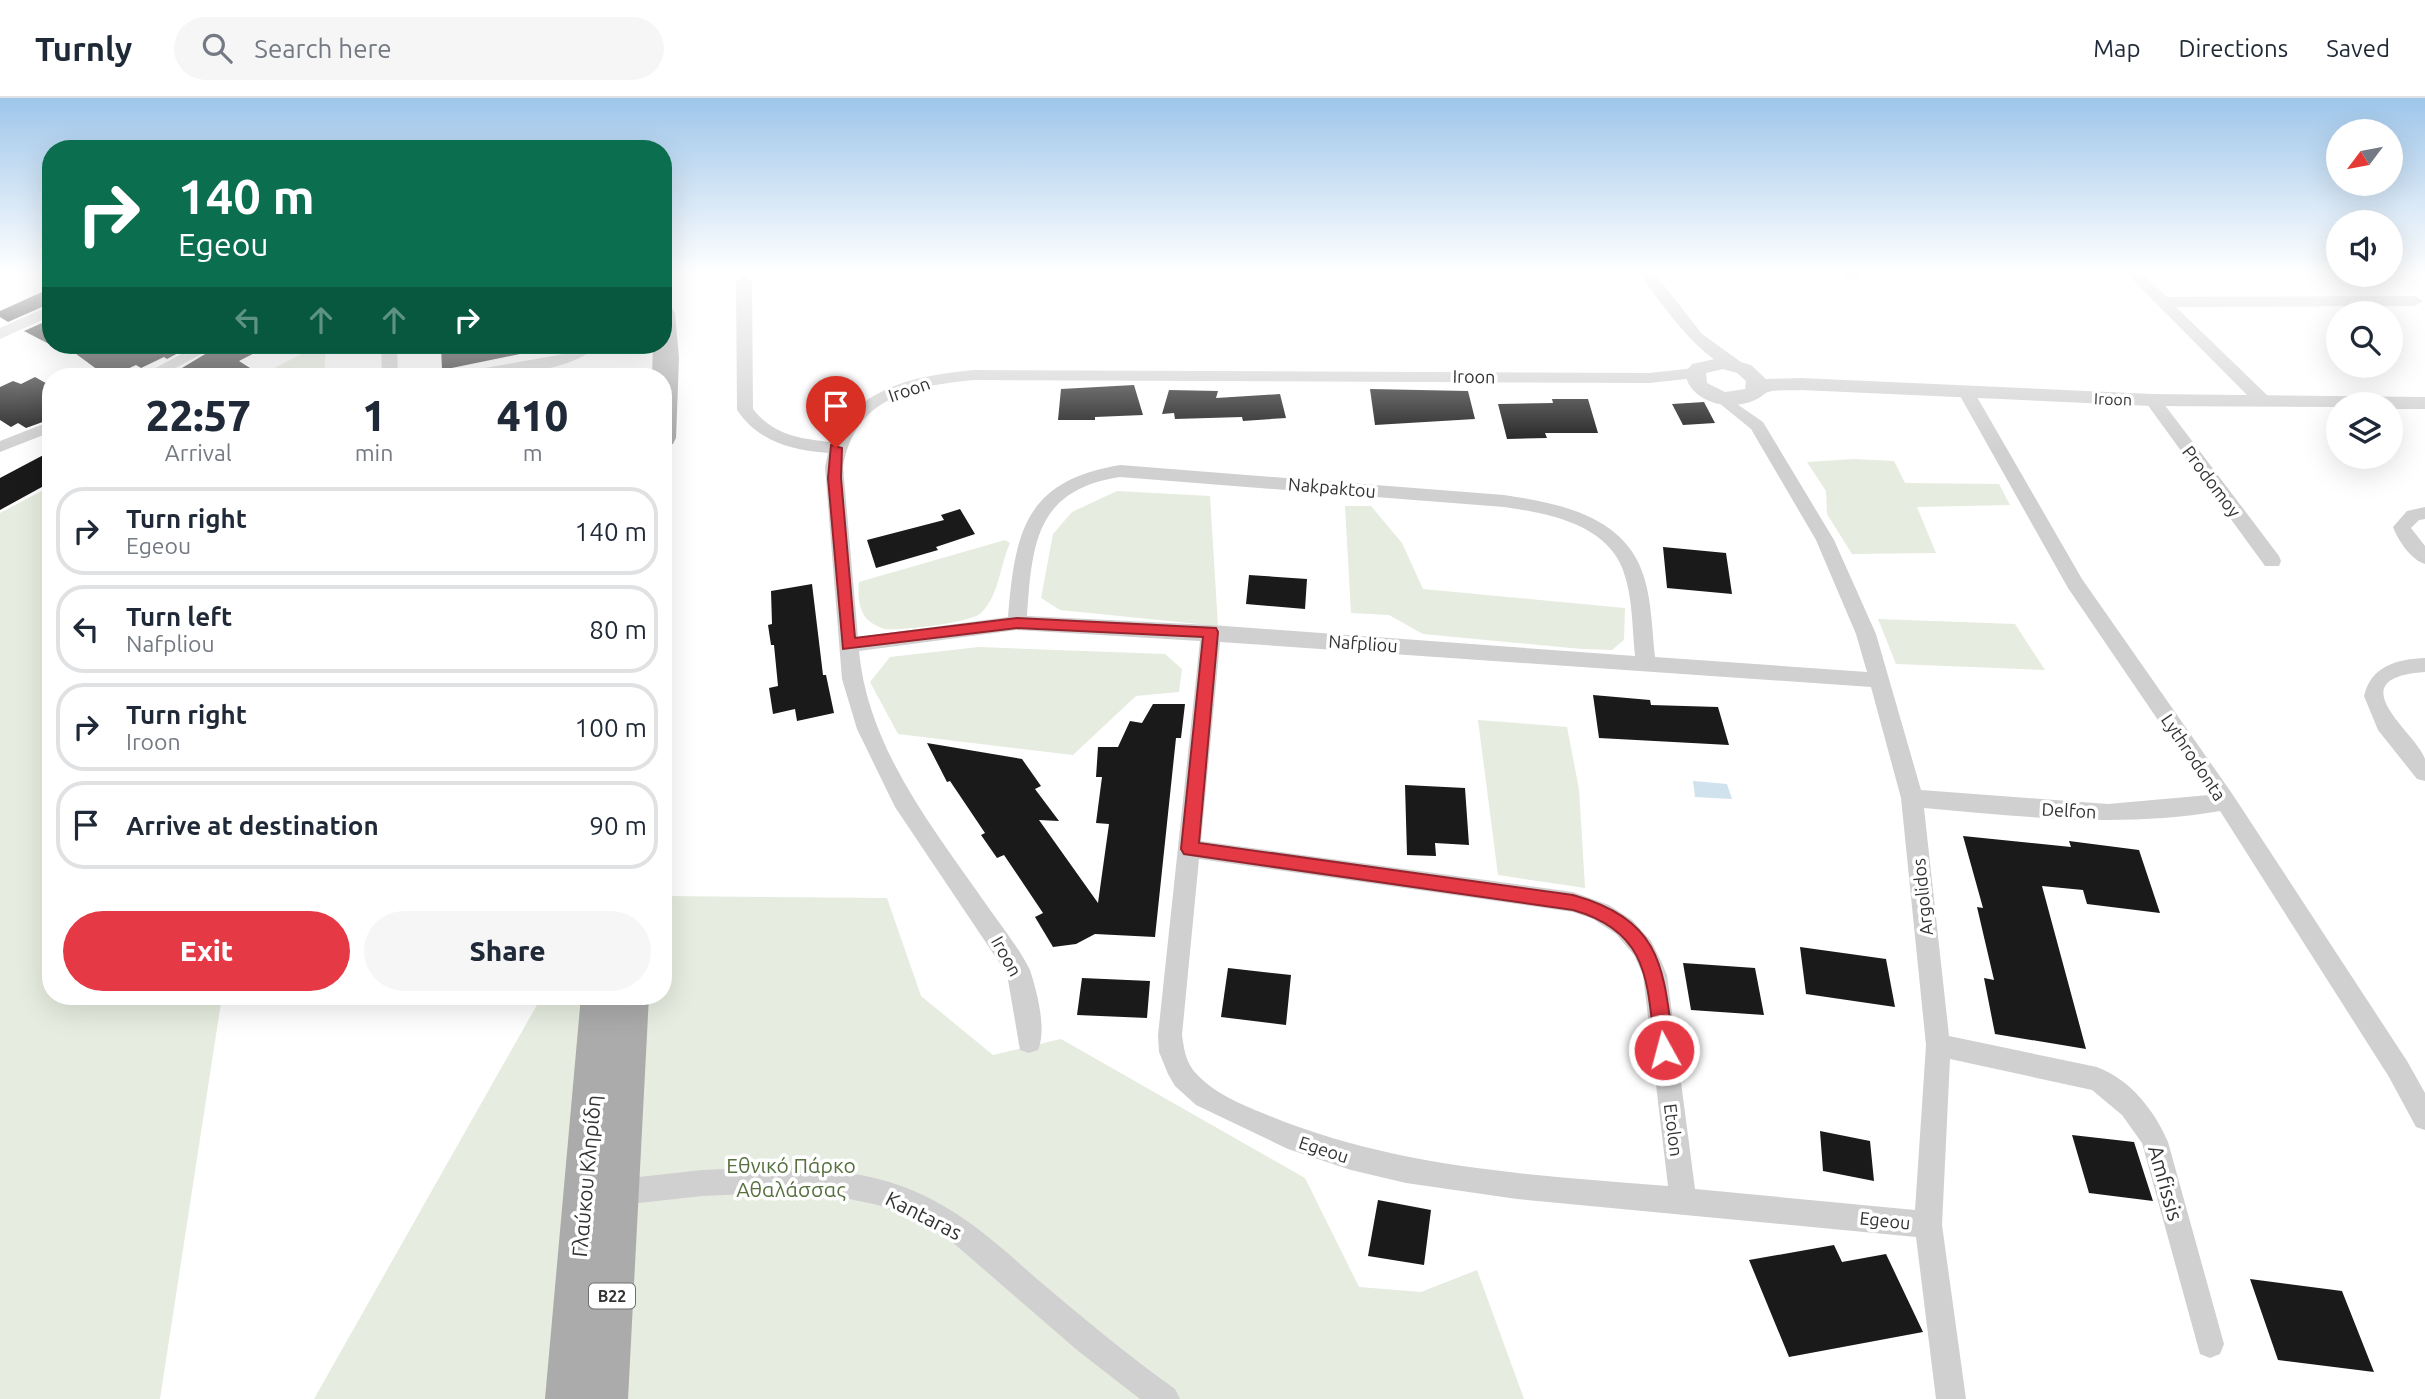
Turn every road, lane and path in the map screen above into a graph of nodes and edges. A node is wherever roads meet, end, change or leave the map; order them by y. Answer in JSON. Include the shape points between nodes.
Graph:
{"nodes":[{"id":1,"x":744,"y":331,"type":"edge"},
{"id":2,"x":1691,"y":331,"type":"edge"},
{"id":3,"x":2193,"y":331,"type":"edge"},
{"id":4,"x":1696,"y":337,"type":"junction"},
{"id":5,"x":192,"y":354,"type":"edge"},
{"id":6,"x":578,"y":354,"type":"edge"},
{"id":7,"x":165,"y":368,"type":"edge"},
{"id":8,"x":513,"y":368,"type":"edge"},
{"id":9,"x":1750,"y":379,"type":"junction"},
{"id":10,"x":1706,"y":381,"type":"junction"},
{"id":11,"x":1966,"y":394,"type":"junction"},
{"id":12,"x":2261,"y":399,"type":"junction"},
{"id":13,"x":2152,"y":400,"type":"junction"},
{"id":14,"x":2425,"y":403,"type":"edge"},
{"id":15,"x":1758,"y":426,"type":"junction"},
{"id":16,"x":42,"y":430,"type":"edge"},
{"id":17,"x":0,"y":447,"type":"edge"},
{"id":18,"x":836,"y":448,"type":"junction"},
{"id":19,"x":2425,"y":513,"type":"edge"},
{"id":20,"x":2425,"y":558,"type":"edge"},
{"id":21,"x":2272,"y":561,"type":"dead end"},
{"id":22,"x":1017,"y":623,"type":"junction"},
{"id":23,"x":1211,"y":632,"type":"junction"},
{"id":24,"x":849,"y":645,"type":"junction"},
{"id":25,"x":1646,"y":664,"type":"junction"},
{"id":26,"x":2425,"y":665,"type":"edge"},
{"id":27,"x":1878,"y":680,"type":"junction"},
{"id":28,"x":2425,"y":773,"type":"edge"},
{"id":29,"x":1912,"y":798,"type":"junction"},
{"id":30,"x":2225,"y":802,"type":"junction"},
{"id":31,"x":1190,"y":849,"type":"junction"},
{"id":32,"x":600,"y":1005,"type":"edge"},
{"id":33,"x":628,"y":1005,"type":"edge"},
{"id":34,"x":1029,"y":1042,"type":"dead end"},
{"id":35,"x":1938,"y":1045,"type":"junction"},
{"id":36,"x":2425,"y":1118,"type":"edge"},
{"id":37,"x":601,"y":1195,"type":"junction"},
{"id":38,"x":1683,"y":1201,"type":"junction"},
{"id":39,"x":1928,"y":1224,"type":"junction"},
{"id":40,"x":2210,"y":1344,"type":"dead end"},
{"id":41,"x":568,"y":1399,"type":"edge"},
{"id":42,"x":605,"y":1399,"type":"edge"},
{"id":43,"x":1165,"y":1399,"type":"edge"},
{"id":44,"x":1951,"y":1399,"type":"edge"}],
"edges":[{"from":1,"to":18,"type":"street","via":[[745,410],[754,423],[770,435],[799,444]]},
{"from":2,"to":4,"type":"street"},
{"from":3,"to":12,"type":"street"},
{"from":4,"to":9,"type":"street"},
{"from":4,"to":10,"type":"street"},
{"from":5,"to":7,"type":"street"},
{"from":6,"to":8,"type":"street"},
{"from":9,"to":10,"type":"street"},
{"from":9,"to":10,"type":"street","via":[[1741,399]]},
{"from":9,"to":11,"type":"street","name":"Iroon"},
{"from":9,"to":15,"type":"street","name":"Argolidos"},
{"from":10,"to":15,"type":"street","name":"Argolidos"},
{"from":10,"to":18,"type":"street","name":"Iroon","via":[[1245,374],[957,376],[911,386],[875,401],[847,424]]},
{"from":11,"to":13,"type":"street","name":"Iroon"},
{"from":11,"to":30,"type":"street","name":"Lythrodonta","via":[[2075,583]]},
{"from":12,"to":13,"type":"street","name":"Iroon"},
{"from":12,"to":14,"type":"street","name":"Iroon"},
{"from":13,"to":21,"type":"street","name":"Prodomoy"},
{"from":15,"to":27,"type":"street","name":"Argolidos","via":[[1825,540],[1866,634]]},
{"from":16,"to":17,"type":"street"},
{"from":18,"to":24,"type":"street","name":"Iroon"},
{"from":19,"to":20,"type":"street","via":[[2413,515],[2402,527]]},
{"from":22,"to":23,"type":"street","name":"Nafpliou"},
{"from":22,"to":24,"type":"street","name":"Nafpliou"},
{"from":22,"to":25,"type":"street","name":"Nakpaktou","via":[[1024,562],[1042,508],[1060,488],[1078,478],[1120,471],[1490,500],[1568,516],[1609,536],[1632,567]]},
{"from":23,"to":25,"type":"street","name":"Nafpliou"},
{"from":23,"to":31,"type":"street","name":"Egeou"},
{"from":24,"to":34,"type":"street","name":"Iroon","via":[[857,705],[903,801],[1018,970]]},
{"from":25,"to":27,"type":"street","name":"Nafpliou"},
{"from":26,"to":28,"type":"street","via":[[2389,672],[2379,680],[2374,696],[2385,724]]},
{"from":27,"to":29,"type":"street","name":"Argolidos"},
{"from":29,"to":30,"type":"street","name":"Delfon","via":[[2083,812],[2173,811]]},
{"from":29,"to":35,"type":"street","name":"Argolidos"},
{"from":30,"to":36,"type":"street","name":"Lythrodonta"},
{"from":31,"to":38,"type":"street","name":"Etolon","via":[[1573,902],[1613,916],[1641,945],[1655,975]]},
{"from":31,"to":38,"type":"street","name":"Egeou","via":[[1170,1047],[1176,1069],[1192,1089],[1265,1128],[1352,1158],[1472,1183]]},
{"from":32,"to":37,"type":"main road","name":"Γλαύκου Κληρίδη","number":"B22"},
{"from":33,"to":37,"type":"main road","name":"Γλαύκου Κληρίδη","number":"B22"},
{"from":35,"to":39,"type":"street","name":"Argolidos"},
{"from":35,"to":40,"type":"street","name":"Amfissis","via":[[2097,1079],[2139,1114],[2155,1142]]},
{"from":37,"to":41,"type":"main road","name":"Γλαύκου Κληρίδη","number":"B22"},
{"from":37,"to":42,"type":"main road","name":"Γλαύκου Κληρίδη","number":"B22"},
{"from":37,"to":43,"type":"street","name":"Kantaras","via":[[740,1180],[813,1178],[897,1197],[961,1231],[1120,1367]]},
{"from":38,"to":39,"type":"street","name":"Egeou"},
{"from":39,"to":44,"type":"street","name":"Argolidos"}]}
